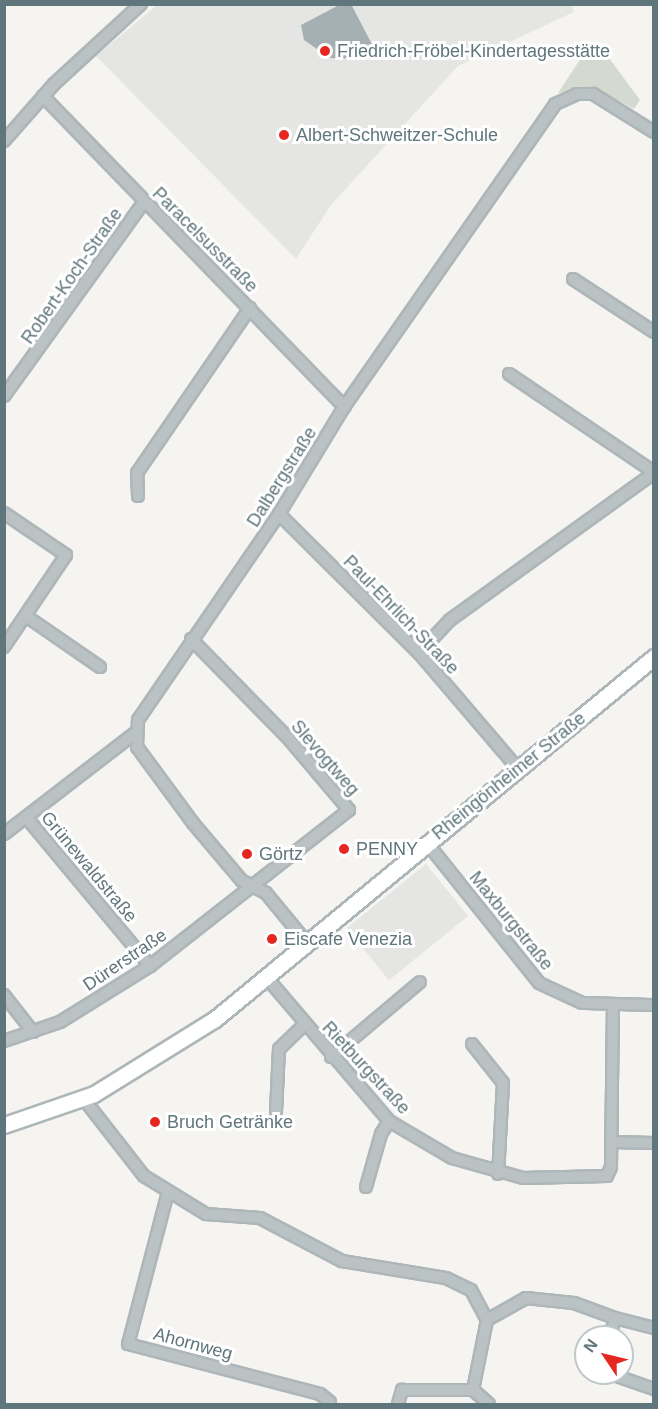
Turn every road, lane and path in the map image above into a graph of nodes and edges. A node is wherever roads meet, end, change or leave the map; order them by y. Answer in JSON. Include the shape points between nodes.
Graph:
{"nodes":[{"id":1,"x":140,"y":5,"type":"edge"},
{"id":2,"x":43,"y":96,"type":"junction"},
{"id":3,"x":654,"y":132,"type":"edge"},
{"id":4,"x":4,"y":141,"type":"edge"},
{"id":5,"x":144,"y":202,"type":"junction"},
{"id":6,"x":573,"y":279,"type":"dead end"},
{"id":7,"x":250,"y":308,"type":"junction"},
{"id":8,"x":654,"y":332,"type":"edge"},
{"id":9,"x":508,"y":374,"type":"dead end"},
{"id":10,"x":4,"y":396,"type":"edge"},
{"id":11,"x":344,"y":407,"type":"junction"},
{"id":12,"x":654,"y":472,"type":"edge"},
{"id":13,"x":138,"y":496,"type":"dead end"},
{"id":14,"x":279,"y":514,"type":"junction"},
{"id":15,"x":6,"y":517,"type":"edge"},
{"id":16,"x":26,"y":616,"type":"junction"},
{"id":17,"x":191,"y":639,"type":"junction"},
{"id":18,"x":4,"y":647,"type":"edge"},
{"id":19,"x":419,"y":653,"type":"junction"},
{"id":20,"x":654,"y":657,"type":"edge"},
{"id":21,"x":100,"y":667,"type":"dead end"},
{"id":22,"x":135,"y":733,"type":"junction"},
{"id":23,"x":518,"y":769,"type":"junction"},
{"id":24,"x":26,"y":817,"type":"junction"},
{"id":25,"x":4,"y":834,"type":"edge"},
{"id":26,"x":427,"y":843,"type":"junction"},
{"id":27,"x":254,"y":887,"type":"junction"},
{"id":28,"x":308,"y":944,"type":"junction"},
{"id":29,"x":150,"y":966,"type":"junction"},
{"id":30,"x":267,"y":978,"type":"junction"},
{"id":31,"x":420,"y":982,"type":"dead end"},
{"id":32,"x":4,"y":995,"type":"edge"},
{"id":33,"x":613,"y":1005,"type":"junction"},
{"id":34,"x":654,"y":1005,"type":"edge"},
{"id":35,"x":304,"y":1025,"type":"junction"},
{"id":36,"x":33,"y":1032,"type":"junction"},
{"id":37,"x":4,"y":1041,"type":"edge"},
{"id":38,"x":472,"y":1044,"type":"dead end"},
{"id":39,"x":331,"y":1057,"type":"junction"},
{"id":40,"x":83,"y":1098,"type":"junction"},
{"id":41,"x":276,"y":1112,"type":"dead end"},
{"id":42,"x":389,"y":1121,"type":"junction"},
{"id":43,"x":4,"y":1125,"type":"edge"},
{"id":44,"x":611,"y":1142,"type":"junction"},
{"id":45,"x":654,"y":1143,"type":"edge"},
{"id":46,"x":498,"y":1174,"type":"junction"},
{"id":47,"x":366,"y":1187,"type":"dead end"},
{"id":48,"x":168,"y":1192,"type":"junction"},
{"id":49,"x":615,"y":1318,"type":"junction"},
{"id":50,"x":487,"y":1320,"type":"junction"},
{"id":51,"x":613,"y":1325,"type":"edge"},
{"id":52,"x":654,"y":1328,"type":"edge"},
{"id":53,"x":634,"y":1382,"type":"edge"},
{"id":54,"x":654,"y":1389,"type":"edge"},
{"id":55,"x":473,"y":1390,"type":"junction"},
{"id":56,"x":330,"y":1402,"type":"dead end"},
{"id":57,"x":398,"y":1404,"type":"edge"},
{"id":58,"x":489,"y":1404,"type":"edge"}],
"edges":[{"from":1,"to":2,"type":"street"},
{"from":2,"to":4,"type":"street"},
{"from":2,"to":5,"type":"street","name":"Paracelsusstraße"},
{"from":3,"to":11,"type":"street","name":"Dalbergstraße","via":[[593,94],[577,94],[555,104]]},
{"from":5,"to":7,"type":"street","name":"Paracelsusstraße"},
{"from":5,"to":10,"type":"street","name":"Robert-Koch-Straße"},
{"from":6,"to":8,"type":"street"},
{"from":7,"to":11,"type":"street","name":"Paracelsusstraße"},
{"from":7,"to":13,"type":"street","via":[[137,473]]},
{"from":9,"to":12,"type":"street"},
{"from":11,"to":14,"type":"street","name":"Dalbergstraße"},
{"from":12,"to":19,"type":"street","via":[[450,620]]},
{"from":14,"to":17,"type":"street","name":"Dalbergstraße"},
{"from":14,"to":19,"type":"street","name":"Paul-Ehrlich-Straße"},
{"from":15,"to":16,"type":"street","via":[[66,555]]},
{"from":16,"to":18,"type":"street"},
{"from":16,"to":21,"type":"street"},
{"from":17,"to":22,"type":"street","name":"Dalbergstraße","via":[[146,705]]},
{"from":17,"to":27,"type":"street","name":"Slevogtweg","via":[[289,738],[350,810]]},
{"from":19,"to":23,"type":"street","name":"Paul-Ehrlich-Straße"},
{"from":20,"to":23,"type":"street","name":"Rheingönheimer Straße"},
{"from":22,"to":24,"type":"street"},
{"from":22,"to":27,"type":"street","via":[[137,747],[193,823],[242,881]]},
{"from":23,"to":26,"type":"street","name":"Rheingönheimer Straße"},
{"from":24,"to":25,"type":"street"},
{"from":24,"to":29,"type":"street","name":"Grünewaldstraße"},
{"from":26,"to":28,"type":"street","name":"Rheingönheimer Straße"},
{"from":26,"to":33,"type":"street","name":"Maxburgstraße","via":[[539,983],[574,1001]]},
{"from":27,"to":28,"type":"street","via":[[266,893]]},
{"from":27,"to":29,"type":"street","name":"Dürerstraße"},
{"from":28,"to":30,"type":"street","name":"Rheingönheimer Straße"},
{"from":29,"to":36,"type":"street","name":"Dürerstraße","via":[[60,1022]]},
{"from":30,"to":35,"type":"street","name":"Rietburgstraße"},
{"from":30,"to":40,"type":"street","name":"Rheingönheimer Straße","via":[[181,1043]]},
{"from":31,"to":39,"type":"street"},
{"from":32,"to":36,"type":"street"},
{"from":33,"to":34,"type":"street","name":"Maxburgstraße"},
{"from":33,"to":44,"type":"street","name":"Rietburgstraße"},
{"from":35,"to":39,"type":"street","name":"Rietburgstraße"},
{"from":35,"to":41,"type":"street","via":[[279,1049]]},
{"from":36,"to":37,"type":"street","name":"Dürerstraße"},
{"from":38,"to":46,"type":"street","via":[[503,1083]]},
{"from":39,"to":42,"type":"street","name":"Rietburgstraße"},
{"from":40,"to":43,"type":"street","name":"Rheingönheimer Straße"},
{"from":40,"to":48,"type":"street","via":[[144,1176]]},
{"from":42,"to":46,"type":"street","name":"Rietburgstraße","via":[[452,1158]]},
{"from":42,"to":47,"type":"street","via":[[381,1134]]},
{"from":44,"to":45,"type":"street"},
{"from":44,"to":46,"type":"street","name":"Rietburgstraße","via":[[611,1167],[601,1179],[546,1180]]},
{"from":48,"to":50,"type":"street","via":[[206,1214],[260,1218],[342,1261],[459,1282],[471,1290]]},
{"from":48,"to":56,"type":"street","name":"Ahornweg","via":[[128,1344],[320,1394]]},
{"from":49,"to":50,"type":"street","via":[[574,1303],[526,1298]]},
{"from":49,"to":51,"type":"street"},
{"from":49,"to":52,"type":"street"},
{"from":50,"to":55,"type":"street"},
{"from":53,"to":54,"type":"street"},
{"from":55,"to":57,"type":"street","via":[[402,1390]]},
{"from":55,"to":58,"type":"street"}]}
